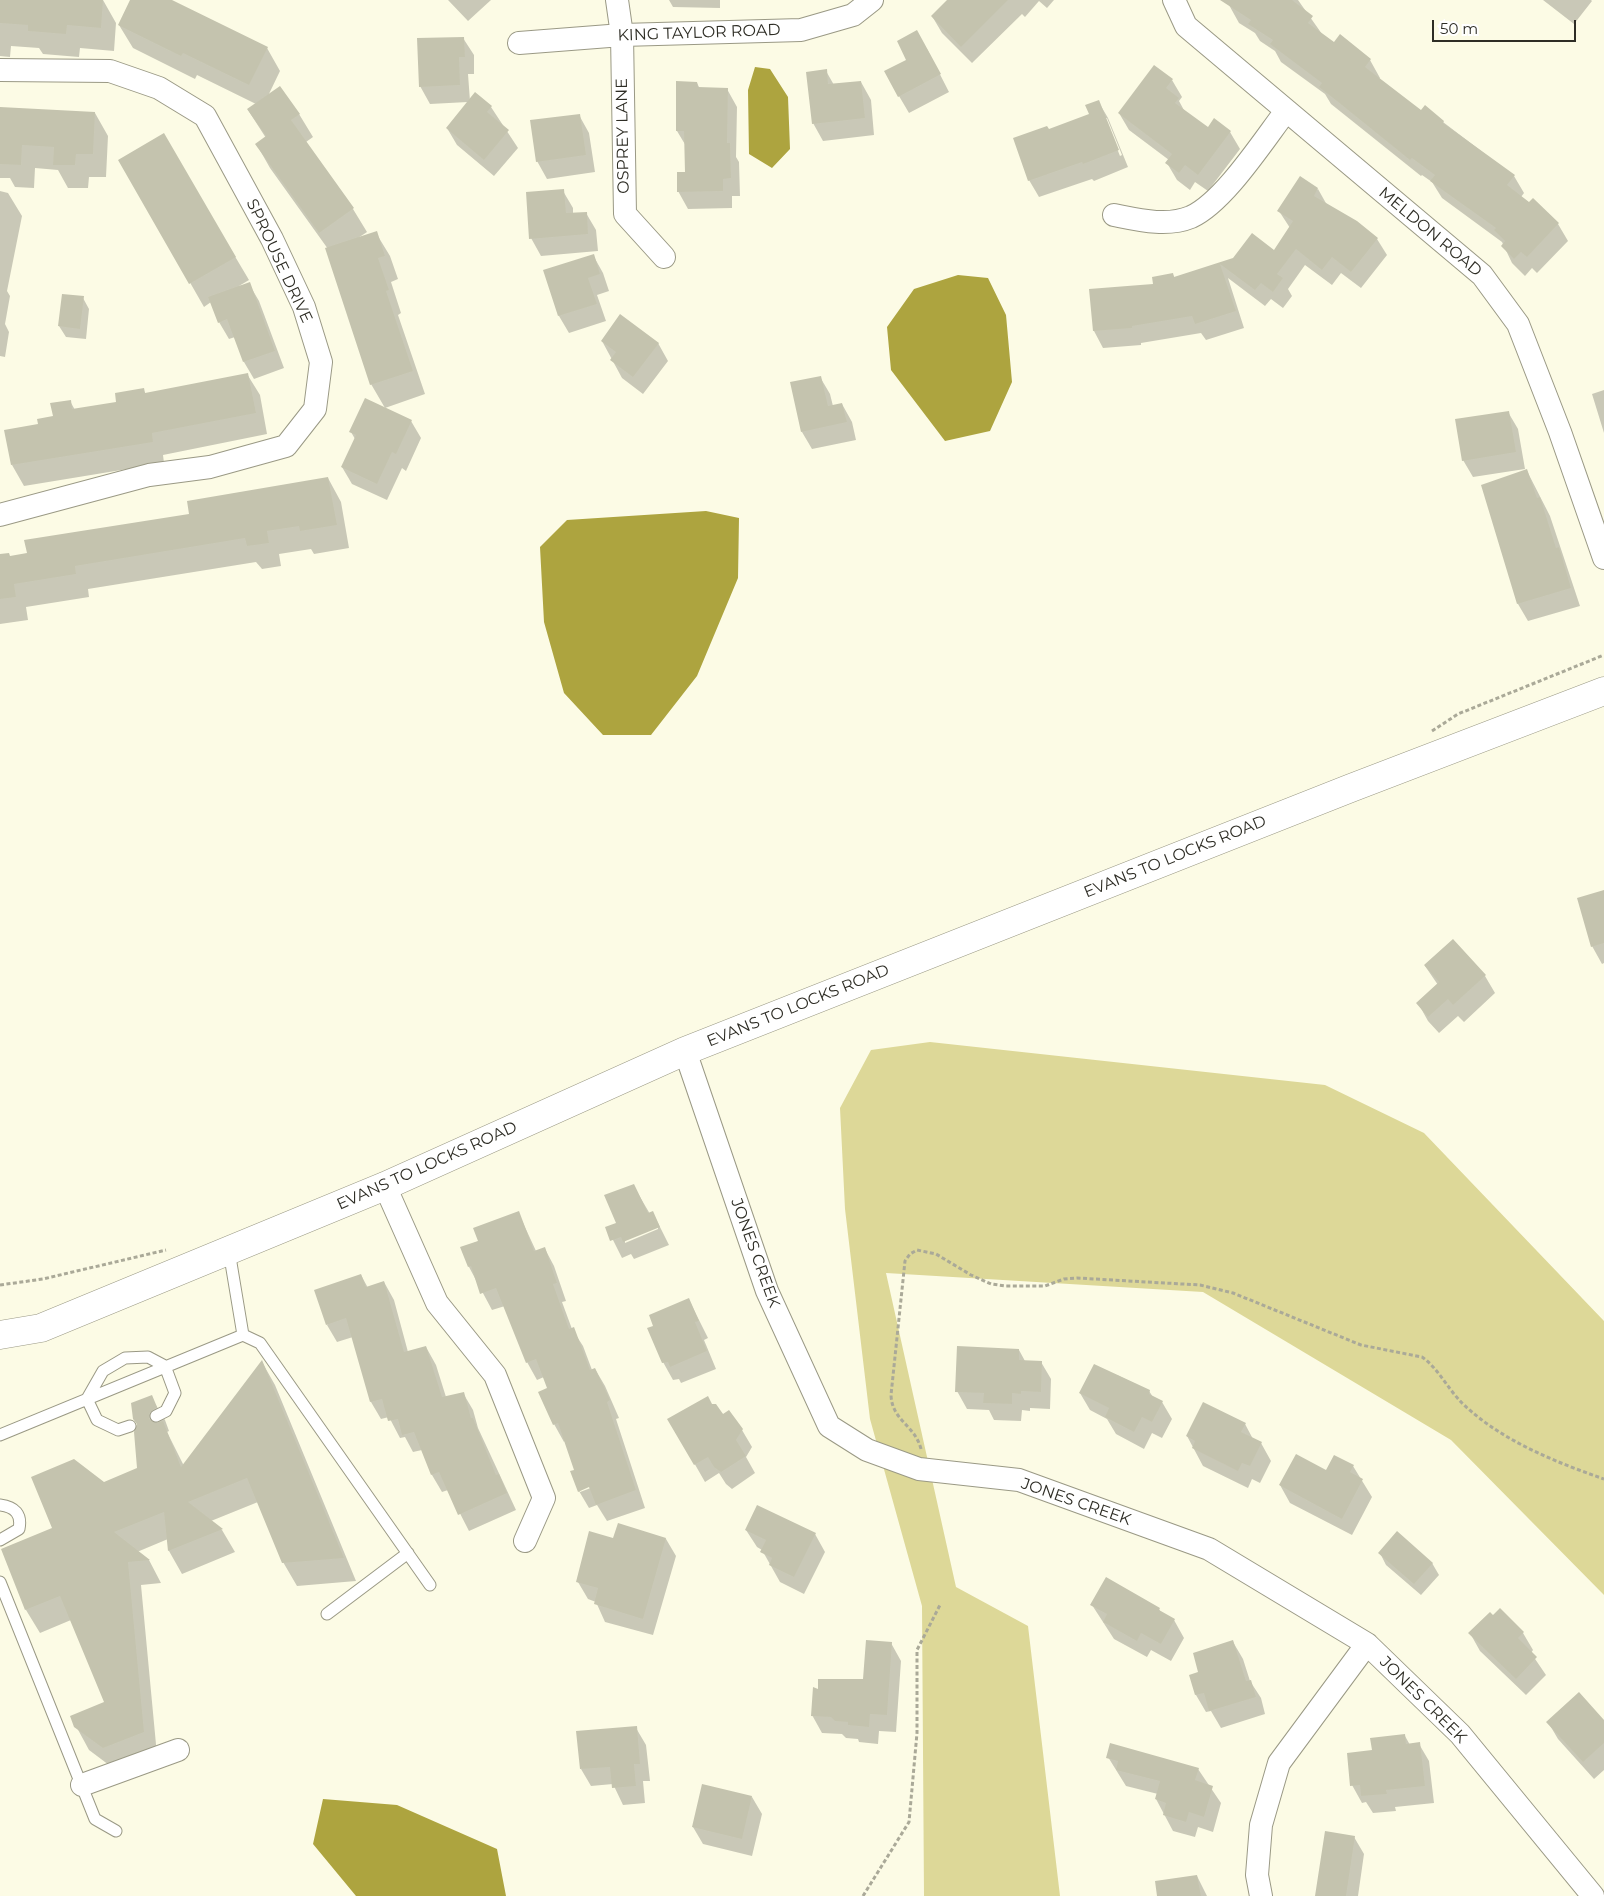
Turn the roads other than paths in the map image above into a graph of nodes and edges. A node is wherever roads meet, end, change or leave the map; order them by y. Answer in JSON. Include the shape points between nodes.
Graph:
{"nodes":[{"id":1,"x":616,"y":0,"type":"edge"},
{"id":2,"x":872,"y":0,"type":"edge"},
{"id":3,"x":1174,"y":0,"type":"edge"},
{"id":4,"x":622,"y":36,"type":"junction"},
{"id":5,"x":519,"y":43,"type":"dead end"},
{"id":6,"x":0,"y":70,"type":"edge"},
{"id":7,"x":1286,"y":111,"type":"junction"},
{"id":8,"x":1114,"y":215,"type":"dead end"},
{"id":9,"x":664,"y":257,"type":"dead end"},
{"id":10,"x":0,"y":515,"type":"edge"},
{"id":11,"x":1604,"y":558,"type":"edge"},
{"id":12,"x":1604,"y":691,"type":"edge"},
{"id":13,"x":685,"y":1051,"type":"junction"},
{"id":14,"x":385,"y":1186,"type":"junction"},
{"id":15,"x":229,"y":1250,"type":"junction"},
{"id":16,"x":0,"y":1335,"type":"edge"},
{"id":17,"x":243,"y":1335,"type":"junction"},
{"id":18,"x":165,"y":1366,"type":"junction"},
{"id":19,"x":87,"y":1399,"type":"junction"},
{"id":20,"x":156,"y":1416,"type":"dead end"},
{"id":21,"x":130,"y":1426,"type":"dead end"},
{"id":22,"x":0,"y":1436,"type":"edge"},
{"id":23,"x":0,"y":1505,"type":"edge"},
{"id":24,"x":0,"y":1540,"type":"edge"},
{"id":25,"x":525,"y":1541,"type":"dead end"},
{"id":26,"x":408,"y":1553,"type":"junction"},
{"id":27,"x":0,"y":1582,"type":"edge"},
{"id":28,"x":430,"y":1585,"type":"dead end"},
{"id":29,"x":327,"y":1614,"type":"dead end"},
{"id":30,"x":1367,"y":1644,"type":"junction"},
{"id":31,"x":178,"y":1750,"type":"dead end"},
{"id":32,"x":82,"y":1785,"type":"junction"},
{"id":33,"x":116,"y":1831,"type":"dead end"},
{"id":34,"x":1261,"y":1896,"type":"edge"},
{"id":35,"x":1593,"y":1896,"type":"edge"}],
"edges":[{"from":1,"to":4,"type":"street","name":"OSPREY LANE"},
{"from":2,"to":4,"type":"street","name":"KING TAYLOR ROAD","via":[[853,16],[801,30]]},
{"from":3,"to":7,"type":"street","name":"MELDON ROAD","via":[[1186,26]]},
{"from":4,"to":5,"type":"street","name":"KING TAYLOR ROAD"},
{"from":4,"to":9,"type":"street","name":"OSPREY LANE","via":[[624,214]]},
{"from":6,"to":10,"type":"street","name":"SPROUSE DRIVE","via":[[110,71],[158,88],[205,116],[292,281],[304,307],[320,362],[315,409],[286,446],[210,467],[149,475]]},
{"from":7,"to":8,"type":"street","via":[[1219,196],[1190,217],[1154,223]]},
{"from":7,"to":11,"type":"street","name":"MELDON ROAD","via":[[1482,275],[1518,324]]},
{"from":12,"to":13,"type":"street","name":"EVANS TO LOCKS ROAD"},
{"from":13,"to":14,"type":"street","name":"EVANS TO LOCKS ROAD"},
{"from":13,"to":30,"type":"street","name":"JONES CREEK","via":[[767,1291],[829,1426],[867,1450],[919,1470],[1019,1480],[1209,1549]]},
{"from":14,"to":15,"type":"street","name":"EVANS TO LOCKS ROAD"},
{"from":14,"to":25,"type":"street","via":[[437,1303],[495,1375],[544,1498]]},
{"from":15,"to":16,"type":"street","name":"EVANS TO LOCKS ROAD","via":[[41,1328]]},
{"from":15,"to":17,"type":"lane"},
{"from":17,"to":18,"type":"lane"},
{"from":17,"to":26,"type":"lane","via":[[260,1343]]},
{"from":18,"to":19,"type":"lane"},
{"from":18,"to":19,"type":"lane","via":[[148,1358],[125,1358],[103,1371]]},
{"from":18,"to":20,"type":"lane","via":[[175,1393],[166,1411]]},
{"from":19,"to":21,"type":"lane","via":[[97,1420],[118,1430]]},
{"from":19,"to":22,"type":"lane"},
{"from":23,"to":24,"type":"lane","via":[[10,1506],[18,1512],[21,1520],[19,1529]]},
{"from":26,"to":28,"type":"lane"},
{"from":26,"to":29,"type":"lane"},
{"from":27,"to":32,"type":"lane"},
{"from":30,"to":34,"type":"street","via":[[1279,1763],[1261,1825],[1257,1875]]},
{"from":30,"to":35,"type":"street","name":"JONES CREEK","via":[[1460,1734]]},
{"from":31,"to":32,"type":"street"},
{"from":32,"to":33,"type":"lane","via":[[95,1819]]}]}
